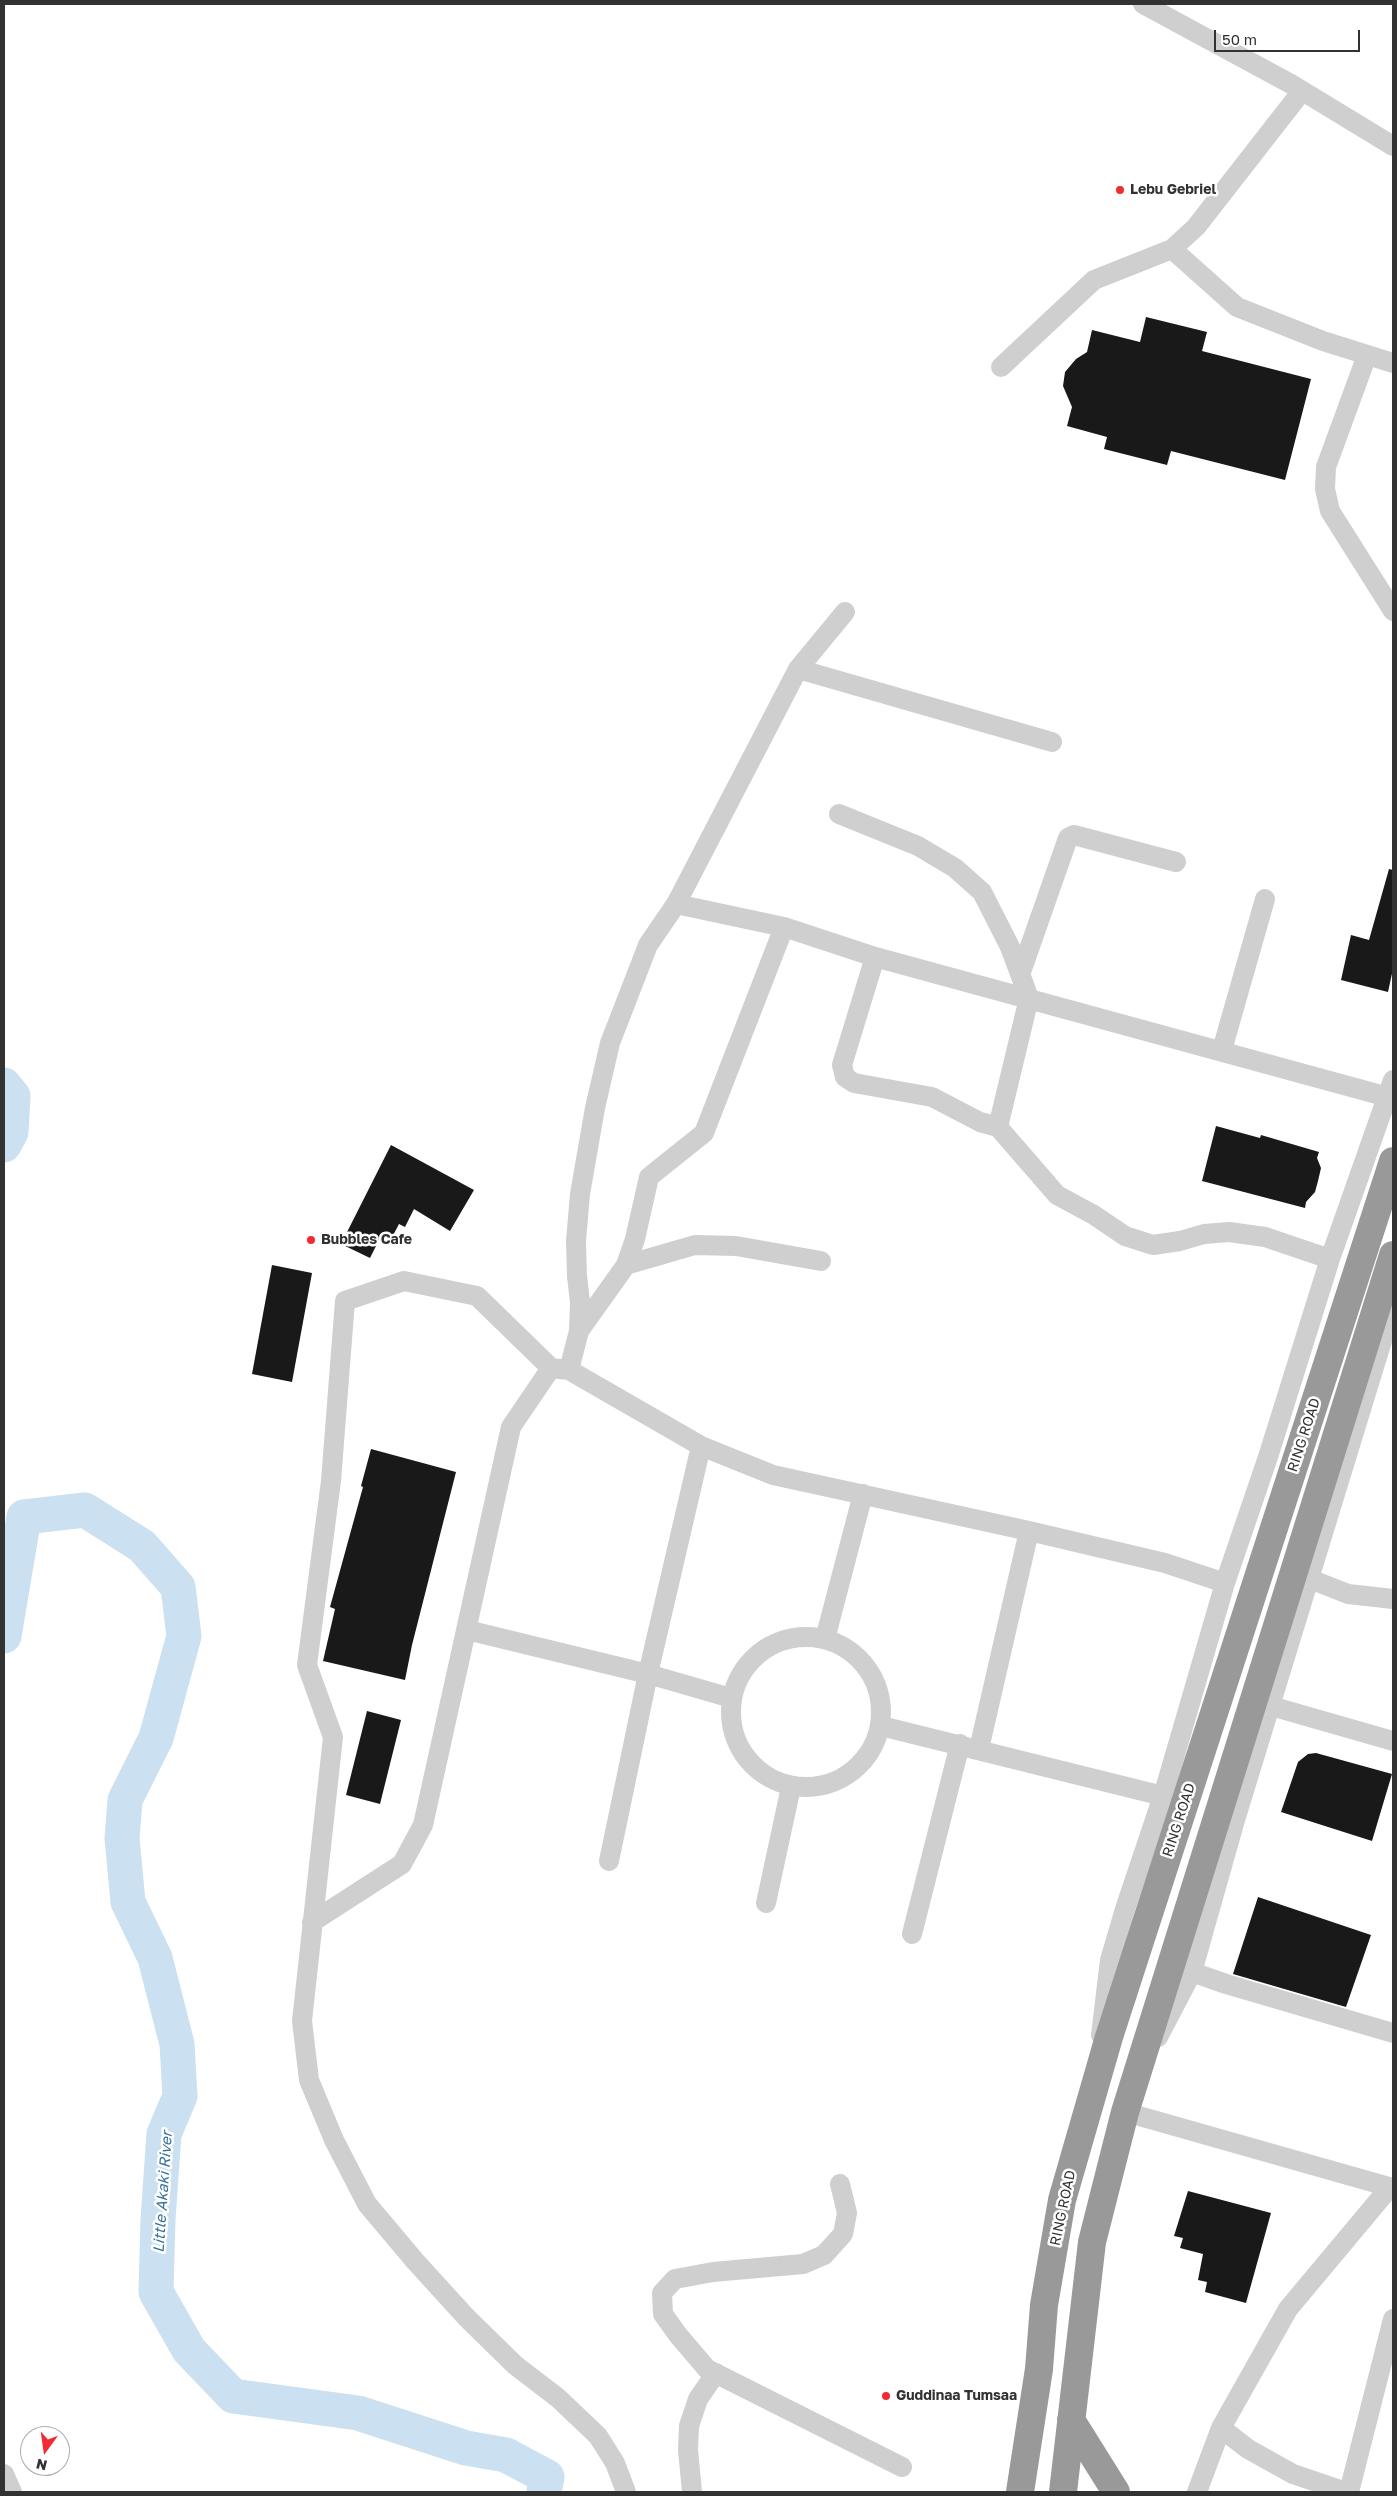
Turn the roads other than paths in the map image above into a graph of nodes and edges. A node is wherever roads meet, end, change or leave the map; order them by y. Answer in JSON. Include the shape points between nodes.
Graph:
{"nodes":[{"id":1,"x":1143,"y":4,"type":"edge"},
{"id":2,"x":1302,"y":91,"type":"junction"},
{"id":3,"x":1393,"y":146,"type":"edge"},
{"id":4,"x":1172,"y":249,"type":"junction"},
{"id":5,"x":1367,"y":355,"type":"junction"},
{"id":6,"x":1393,"y":363,"type":"edge"},
{"id":7,"x":1001,"y":367,"type":"dead end"},
{"id":8,"x":1393,"y":611,"type":"edge"},
{"id":9,"x":845,"y":612,"type":"dead end"},
{"id":10,"x":798,"y":669,"type":"junction"},
{"id":11,"x":1052,"y":742,"type":"dead end"},
{"id":12,"x":838,"y":814,"type":"dead end"},
{"id":13,"x":1176,"y":862,"type":"dead end"},
{"id":14,"x":1265,"y":899,"type":"dead end"},
{"id":15,"x":676,"y":904,"type":"junction"},
{"id":16,"x":784,"y":927,"type":"junction"},
{"id":17,"x":875,"y":957,"type":"junction"},
{"id":18,"x":1021,"y":972,"type":"junction"},
{"id":19,"x":1029,"y":998,"type":"junction"},
{"id":20,"x":1222,"y":1050,"type":"junction"},
{"id":21,"x":1391,"y":1088,"type":"edge"},
{"id":22,"x":998,"y":1127,"type":"junction"},
{"id":23,"x":1393,"y":1162,"type":"edge"},
{"id":24,"x":1393,"y":1255,"type":"edge"},
{"id":25,"x":1330,"y":1259,"type":"junction"},
{"id":26,"x":821,"y":1261,"type":"dead end"},
{"id":27,"x":626,"y":1265,"type":"junction"},
{"id":28,"x":1393,"y":1305,"type":"edge"},
{"id":29,"x":579,"y":1331,"type":"junction"},
{"id":30,"x":1388,"y":1339,"type":"edge"},
{"id":31,"x":560,"y":1369,"type":"junction"},
{"id":32,"x":701,"y":1446,"type":"junction"},
{"id":33,"x":863,"y":1494,"type":"junction"},
{"id":34,"x":1029,"y":1531,"type":"junction"},
{"id":35,"x":1310,"y":1579,"type":"junction"},
{"id":36,"x":1225,"y":1583,"type":"junction"},
{"id":37,"x":1393,"y":1599,"type":"edge"},
{"id":38,"x":467,"y":1630,"type":"junction"},
{"id":39,"x":825,"y":1639,"type":"junction"},
{"id":40,"x":648,"y":1674,"type":"junction"},
{"id":41,"x":731,"y":1698,"type":"junction"},
{"id":42,"x":1271,"y":1706,"type":"junction"},
{"id":43,"x":880,"y":1726,"type":"junction"},
{"id":44,"x":1393,"y":1741,"type":"edge"},
{"id":45,"x":969,"y":1746,"type":"junction"},
{"id":46,"x":791,"y":1787,"type":"junction"},
{"id":47,"x":1163,"y":1796,"type":"junction"},
{"id":48,"x":609,"y":1861,"type":"dead end"},
{"id":49,"x":766,"y":1903,"type":"dead end"},
{"id":50,"x":312,"y":1922,"type":"junction"},
{"id":51,"x":912,"y":1934,"type":"dead end"},
{"id":52,"x":1192,"y":1972,"type":"junction"},
{"id":53,"x":1393,"y":2033,"type":"edge"},
{"id":54,"x":1137,"y":2073,"type":"junction"},
{"id":55,"x":1097,"y":2077,"type":"junction"},
{"id":56,"x":1125,"y":2112,"type":"junction"},
{"id":57,"x":840,"y":2184,"type":"dead end"},
{"id":58,"x":1391,"y":2188,"type":"edge"},
{"id":59,"x":1393,"y":2320,"type":"edge"},
{"id":60,"x":716,"y":2374,"type":"junction"},
{"id":61,"x":1071,"y":2420,"type":"junction"},
{"id":62,"x":1222,"y":2428,"type":"junction"},
{"id":63,"x":902,"y":2467,"type":"dead end"},
{"id":64,"x":4,"y":2474,"type":"edge"},
{"id":65,"x":1018,"y":2485,"type":"edge"},
{"id":66,"x":12,"y":2492,"type":"edge"},
{"id":67,"x":626,"y":2492,"type":"edge"},
{"id":68,"x":692,"y":2492,"type":"edge"},
{"id":69,"x":1062,"y":2492,"type":"edge"},
{"id":70,"x":1116,"y":2492,"type":"edge"},
{"id":71,"x":1198,"y":2492,"type":"edge"},
{"id":72,"x":1348,"y":2492,"type":"edge"}],
"edges":[{"from":1,"to":2,"type":"street"},
{"from":2,"to":3,"type":"street"},
{"from":2,"to":4,"type":"street","via":[[1196,227]]},
{"from":4,"to":5,"type":"street","via":[[1237,307]]},
{"from":4,"to":7,"type":"street","via":[[1094,280]]},
{"from":5,"to":6,"type":"street"},
{"from":5,"to":8,"type":"street","via":[[1326,468],[1325,489],[1330,510]]},
{"from":9,"to":10,"type":"street"},
{"from":10,"to":11,"type":"street"},
{"from":10,"to":15,"type":"street"},
{"from":12,"to":18,"type":"street","via":[[918,846],[955,868],[982,892]]},
{"from":13,"to":18,"type":"street","via":[[1074,835],[1068,838]]},
{"from":14,"to":20,"type":"street"},
{"from":15,"to":16,"type":"street"},
{"from":15,"to":29,"type":"street","via":[[648,945],[634,976],[602,1072],[580,1194],[576,1240]]},
{"from":16,"to":17,"type":"street"},
{"from":16,"to":27,"type":"street","via":[[704,1133],[649,1177]]},
{"from":17,"to":19,"type":"street"},
{"from":17,"to":22,"type":"street","via":[[842,1065],[846,1077],[854,1083],[932,1097],[980,1122]]},
{"from":18,"to":19,"type":"street"},
{"from":19,"to":20,"type":"street"},
{"from":19,"to":22,"type":"street"},
{"from":20,"to":21,"type":"street"},
{"from":21,"to":25,"type":"street"},
{"from":22,"to":25,"type":"street","via":[[1057,1195],[1094,1214],[1125,1236],[1153,1244],[1229,1232],[1265,1237]]},
{"from":23,"to":55,"type":"highway","name":"RING ROAD"},
{"from":24,"to":54,"type":"highway"},
{"from":25,"to":36,"type":"street"},
{"from":26,"to":27,"type":"street","via":[[736,1246],[695,1246]]},
{"from":27,"to":29,"type":"street"},
{"from":28,"to":30,"type":"street"},
{"from":29,"to":31,"type":"street"},
{"from":30,"to":35,"type":"street"},
{"from":31,"to":32,"type":"street"},
{"from":31,"to":38,"type":"street","via":[[511,1427]]},
{"from":31,"to":50,"type":"street","via":[[477,1296],[404,1281],[345,1300],[331,1482],[306,1665],[333,1737]]},
{"from":32,"to":33,"type":"street","via":[[773,1475]]},
{"from":32,"to":40,"type":"street"},
{"from":33,"to":34,"type":"street"},
{"from":33,"to":39,"type":"street"},
{"from":34,"to":36,"type":"street","via":[[1164,1563]]},
{"from":34,"to":45,"type":"street"},
{"from":35,"to":37,"type":"street","via":[[1348,1594]]},
{"from":35,"to":42,"type":"street"},
{"from":36,"to":47,"type":"street"},
{"from":38,"to":40,"type":"street"},
{"from":38,"to":50,"type":"street","via":[[423,1826],[402,1864]]},
{"from":39,"to":41,"type":"street","via":[[800,1637],[776,1642],[750,1662],[740,1675]]},
{"from":39,"to":43,"type":"street","via":[[846,1648],[864,1664],[876,1684],[881,1707]]},
{"from":40,"to":41,"type":"street"},
{"from":40,"to":48,"type":"street"},
{"from":41,"to":46,"type":"street","via":[[731,1721],[737,1743],[750,1762],[768,1776]]},
{"from":42,"to":44,"type":"street"},
{"from":42,"to":52,"type":"street"},
{"from":43,"to":45,"type":"street"},
{"from":43,"to":46,"type":"street","via":[[870,1751],[855,1768],[835,1780]]},
{"from":45,"to":47,"type":"street"},
{"from":45,"to":51,"type":"street"},
{"from":46,"to":49,"type":"street"},
{"from":47,"to":55,"type":"street","via":[[1110,1960]]},
{"from":50,"to":67,"type":"street","via":[[302,2021],[309,2080],[334,2140],[367,2204],[466,2317],[515,2365],[558,2398],[598,2436],[615,2463]]},
{"from":52,"to":53,"type":"street"},
{"from":52,"to":54,"type":"street"},
{"from":54,"to":56,"type":"highway"},
{"from":55,"to":65,"type":"highway","name":"RING ROAD","via":[[1062,2200],[1044,2305],[1039,2369]]},
{"from":56,"to":58,"type":"street"},
{"from":56,"to":61,"type":"highway","via":[[1092,2242]]},
{"from":57,"to":60,"type":"street","via":[[847,2213],[843,2234],[824,2255],[803,2264],[713,2272],[675,2279],[662,2293],[663,2314],[707,2369]]},
{"from":58,"to":62,"type":"street","via":[[1288,2309]]},
{"from":59,"to":72,"type":"street"},
{"from":60,"to":63,"type":"street"},
{"from":60,"to":68,"type":"street","via":[[698,2399],[689,2426]]},
{"from":61,"to":69,"type":"highway"},
{"from":61,"to":70,"type":"highway"},
{"from":62,"to":71,"type":"street"},
{"from":62,"to":72,"type":"street","via":[[1248,2449],[1293,2474]]},
{"from":64,"to":66,"type":"street"}]}
